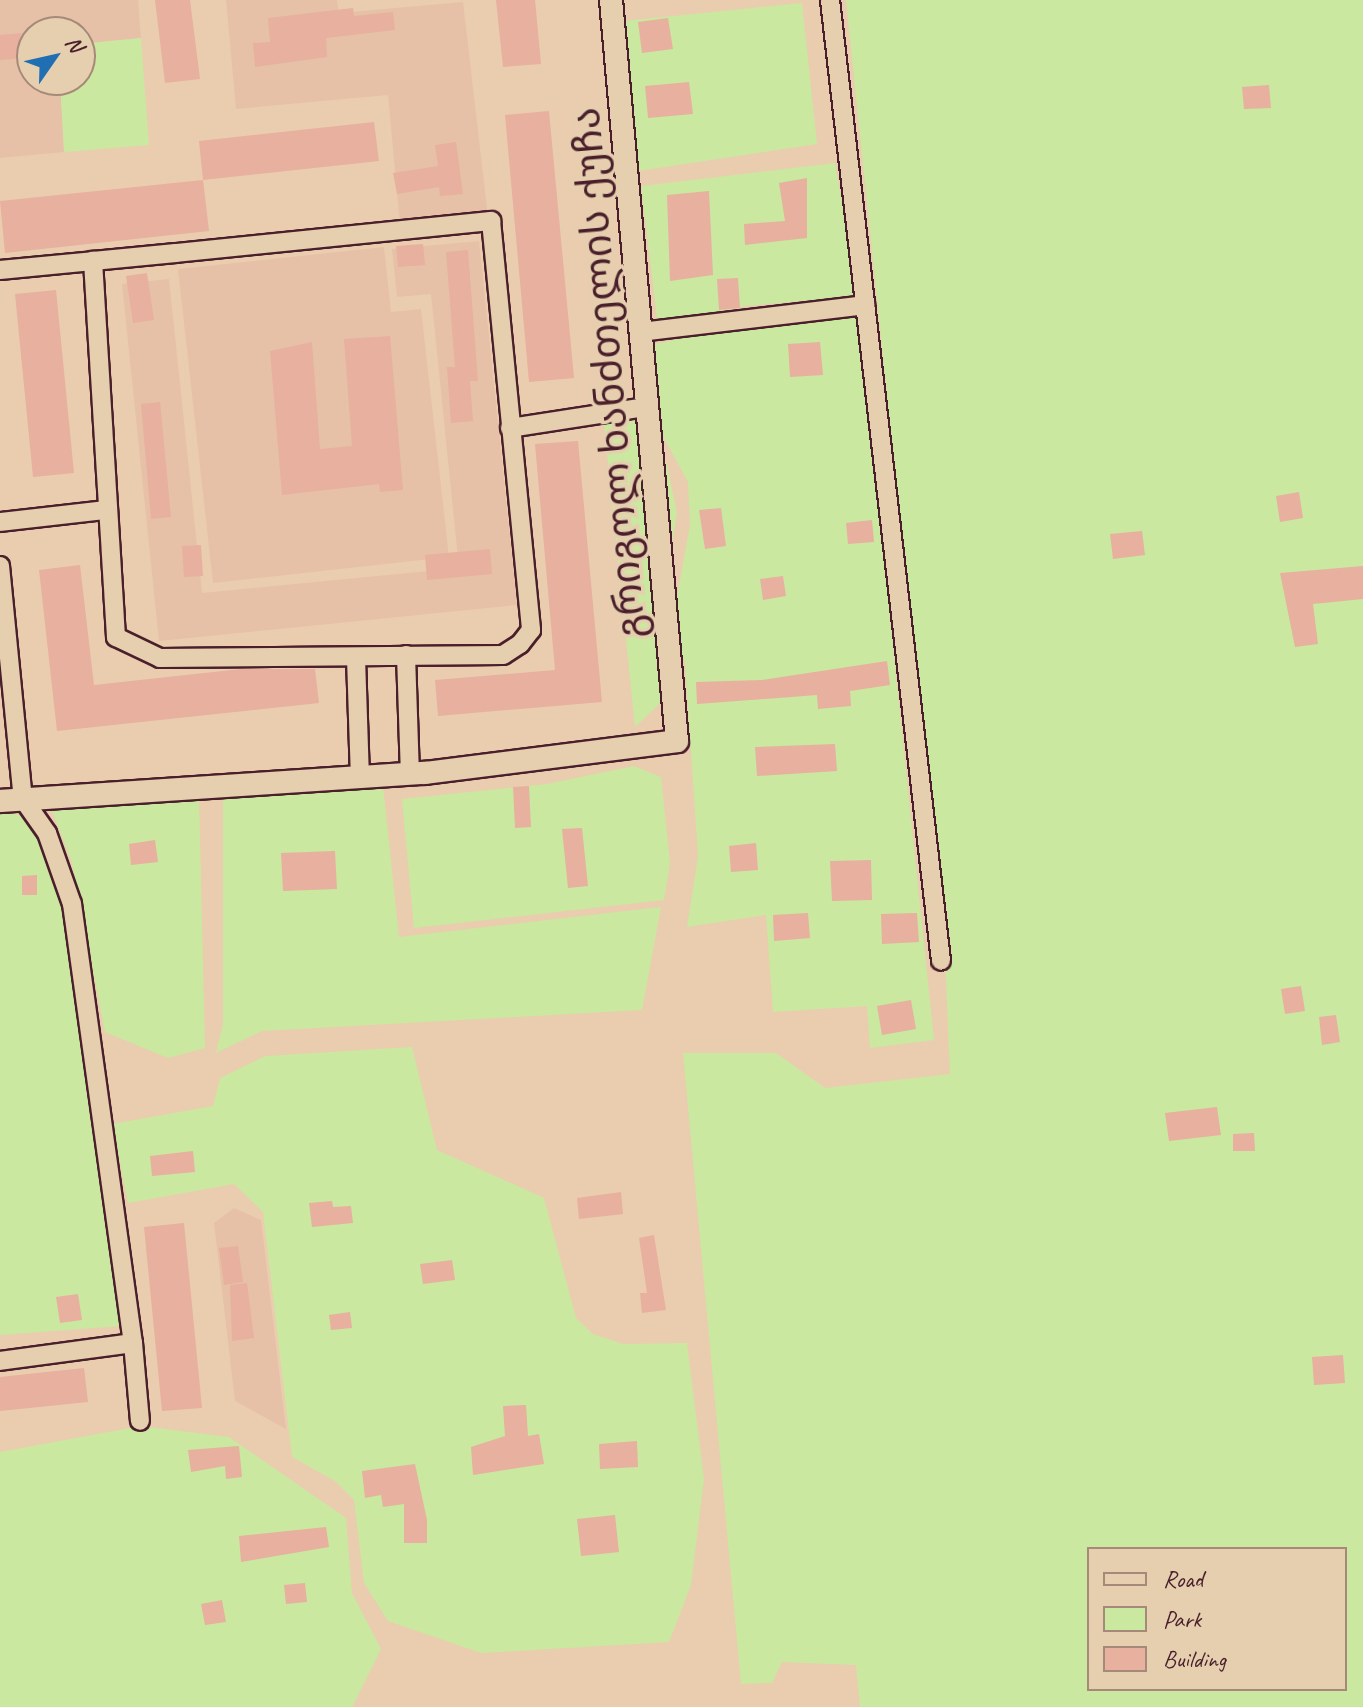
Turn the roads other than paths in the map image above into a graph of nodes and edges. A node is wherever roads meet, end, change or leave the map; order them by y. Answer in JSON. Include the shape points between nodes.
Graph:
{"nodes":[{"id":1,"x":611,"y":0,"type":"edge"},
{"id":2,"x":830,"y":0,"type":"edge"},
{"id":3,"x":93,"y":261,"type":"junction"},
{"id":4,"x":0,"y":270,"type":"edge"},
{"id":5,"x":865,"y":305,"type":"junction"},
{"id":6,"x":640,"y":332,"type":"junction"},
{"id":7,"x":645,"y":407,"type":"junction"},
{"id":8,"x":510,"y":428,"type":"junction"},
{"id":9,"x":106,"y":510,"type":"junction"},
{"id":10,"x":0,"y":522,"type":"edge"},
{"id":11,"x":0,"y":566,"type":"edge"},
{"id":12,"x":406,"y":655,"type":"junction"},
{"id":13,"x":356,"y":658,"type":"junction"},
{"id":14,"x":410,"y":774,"type":"junction"},
{"id":15,"x":360,"y":777,"type":"junction"},
{"id":16,"x":23,"y":799,"type":"junction"},
{"id":17,"x":0,"y":801,"type":"edge"},
{"id":18,"x":941,"y":961,"type":"dead end"},
{"id":19,"x":133,"y":1343,"type":"junction"},
{"id":20,"x":0,"y":1361,"type":"edge"},
{"id":21,"x":140,"y":1421,"type":"dead end"}],
"edges":[{"from":1,"to":6,"type":"street","name":"გრიგოლ ხანძთელის ქუჩა"},
{"from":2,"to":5,"type":"street"},
{"from":3,"to":4,"type":"street"},
{"from":3,"to":8,"type":"street","via":[[491,221]]},
{"from":3,"to":9,"type":"street"},
{"from":5,"to":6,"type":"street"},
{"from":5,"to":18,"type":"street"},
{"from":6,"to":7,"type":"street","name":"გრიგოლ ხანძთელის ქუჩა"},
{"from":7,"to":8,"type":"street"},
{"from":7,"to":14,"type":"street","name":"გრიგოლ ხანძთელის ქუჩა","via":[[677,741]]},
{"from":8,"to":12,"type":"street","via":[[531,630],[503,655]]},
{"from":9,"to":10,"type":"street"},
{"from":9,"to":13,"type":"street","via":[[116,637],[138,652],[160,658]]},
{"from":11,"to":16,"type":"street"},
{"from":12,"to":13,"type":"street"},
{"from":12,"to":14,"type":"street"},
{"from":13,"to":15,"type":"street"},
{"from":14,"to":15,"type":"street"},
{"from":15,"to":16,"type":"street"},
{"from":16,"to":17,"type":"street"},
{"from":16,"to":19,"type":"street","via":[[47,833],[72,904]]},
{"from":19,"to":20,"type":"street"},
{"from":19,"to":21,"type":"street"}]}
